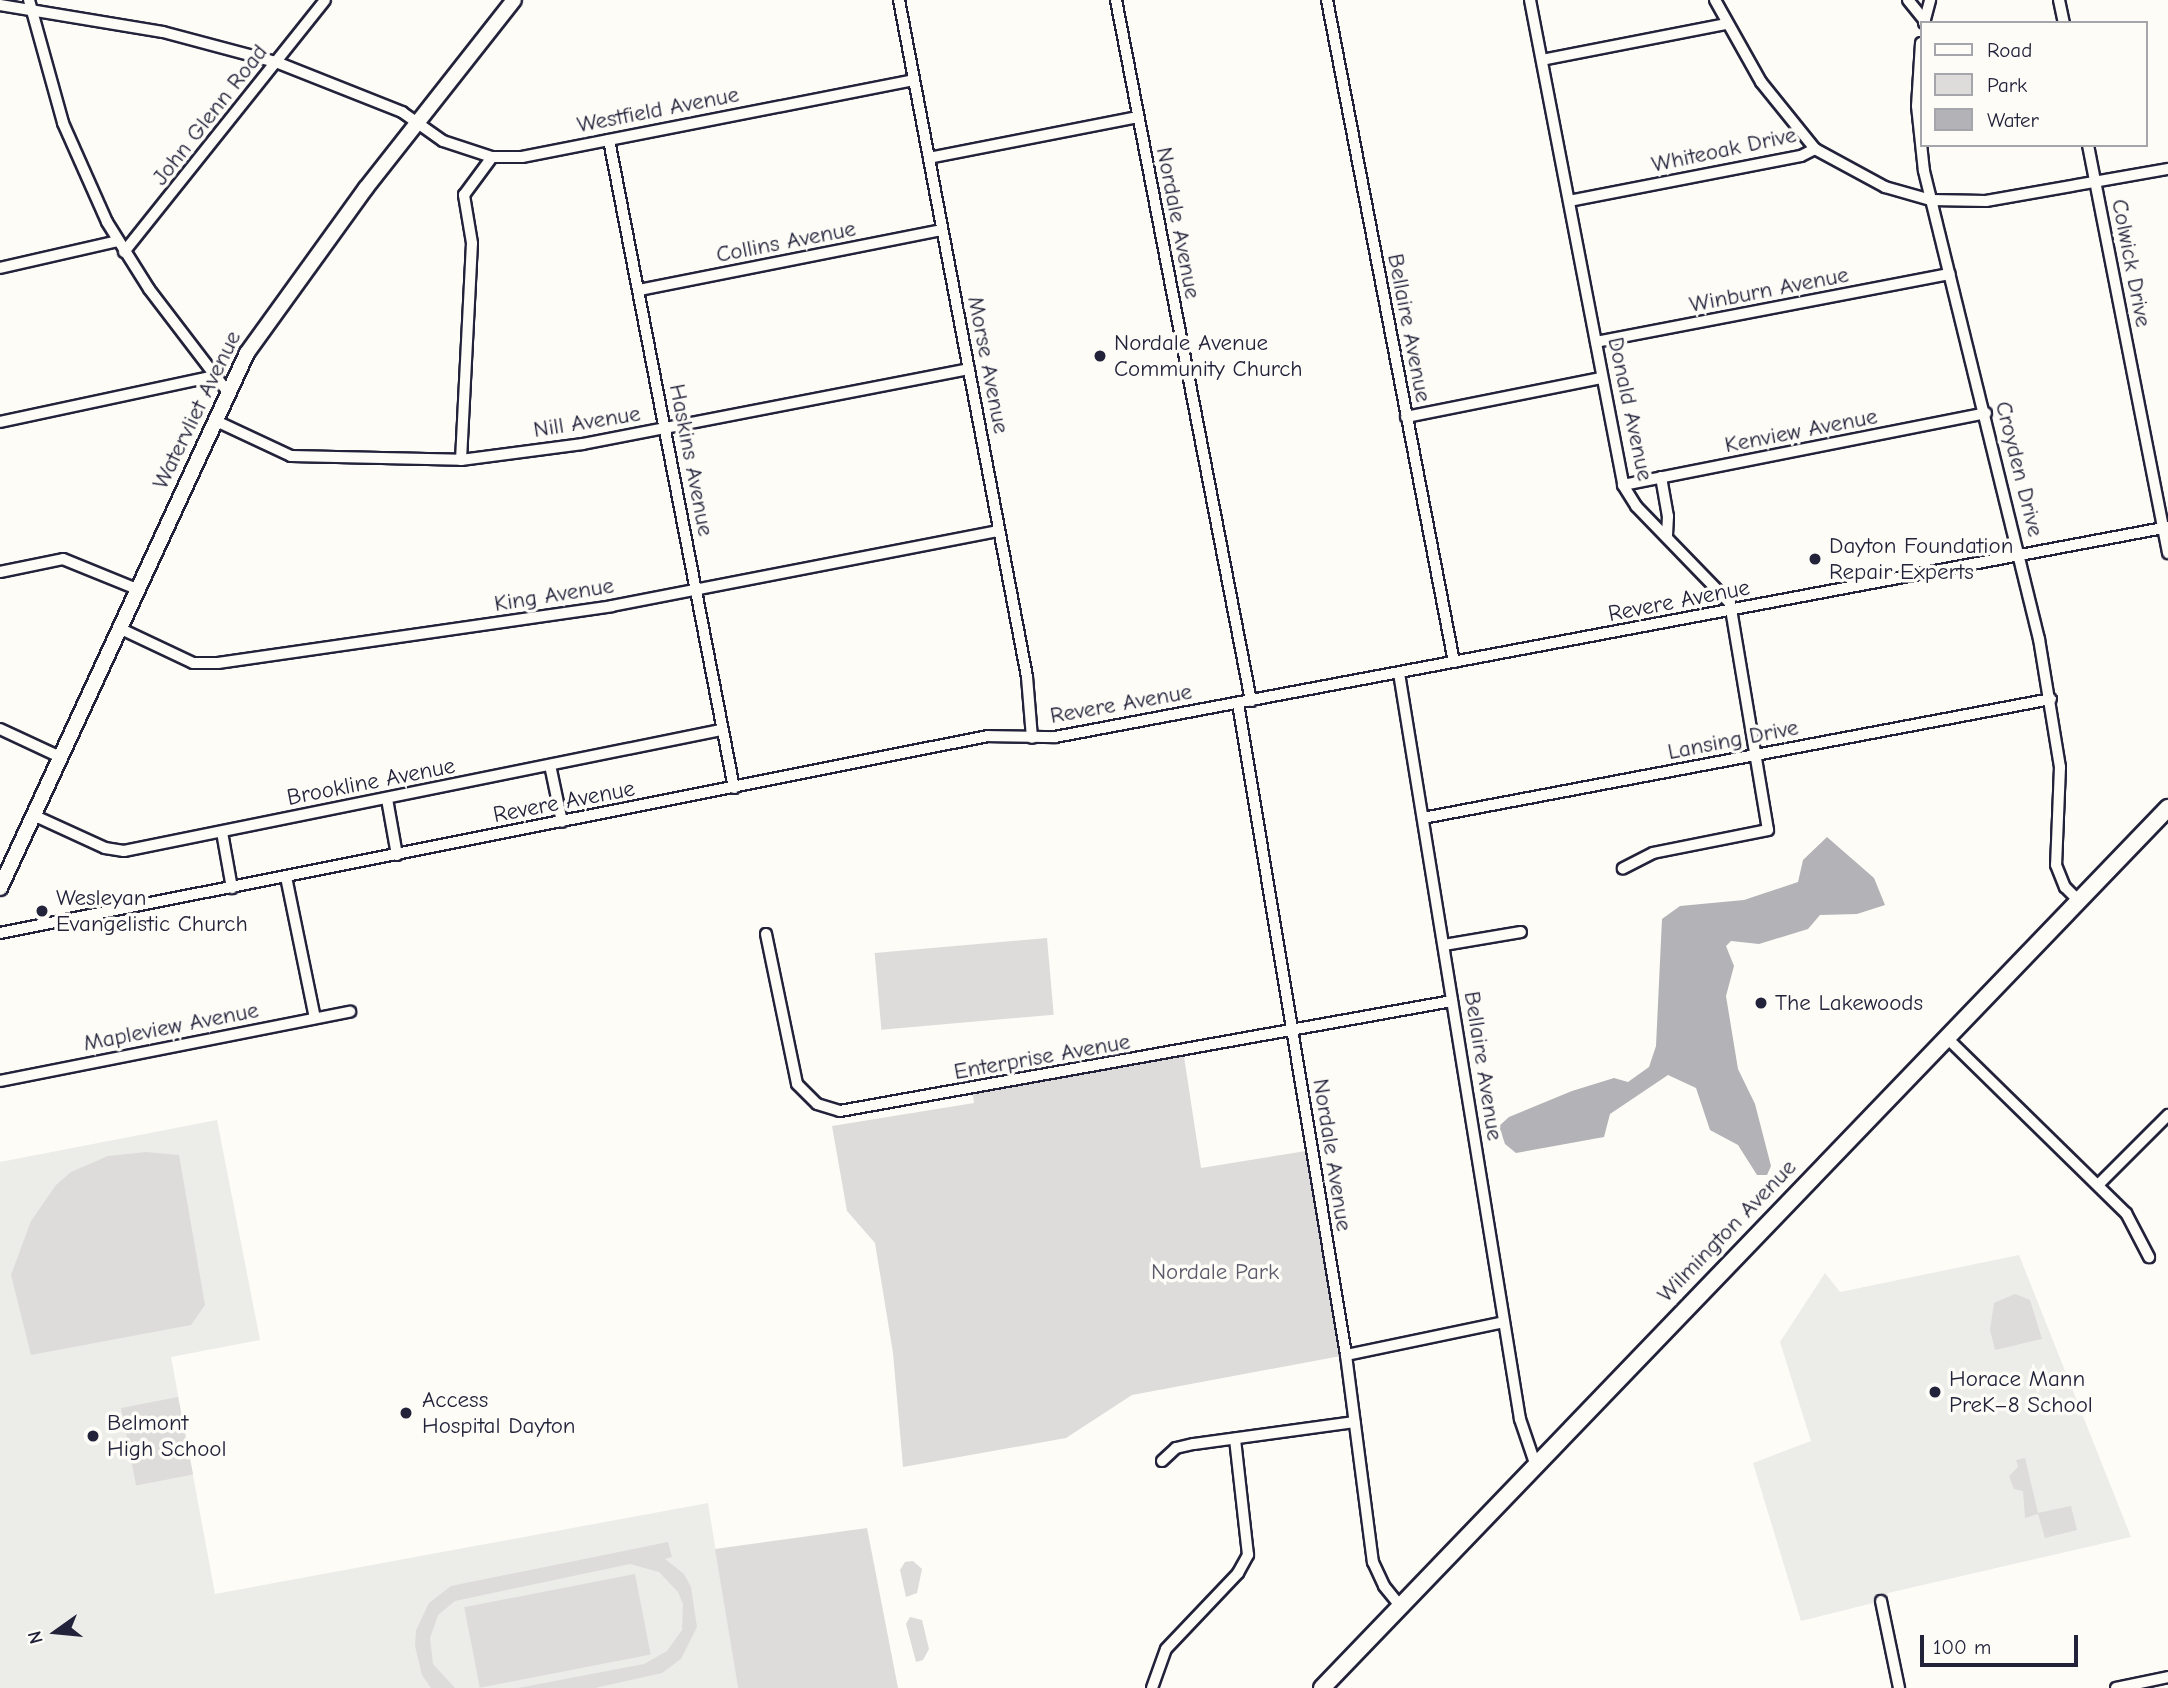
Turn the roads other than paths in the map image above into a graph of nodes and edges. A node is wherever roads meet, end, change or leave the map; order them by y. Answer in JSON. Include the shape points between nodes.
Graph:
{"nodes":[{"id":1,"x":325,"y":0,"type":"edge"},
{"id":2,"x":514,"y":0,"type":"edge"},
{"id":3,"x":899,"y":0,"type":"edge"},
{"id":4,"x":1116,"y":0,"type":"edge"},
{"id":5,"x":1327,"y":0,"type":"edge"},
{"id":6,"x":1530,"y":0,"type":"edge"},
{"id":7,"x":1714,"y":0,"type":"edge"},
{"id":8,"x":1908,"y":0,"type":"edge"},
{"id":9,"x":1930,"y":0,"type":"edge"},
{"id":10,"x":2060,"y":0,"type":"edge"},
{"id":11,"x":30,"y":4,"type":"edge"},
{"id":12,"x":0,"y":5,"type":"edge"},
{"id":13,"x":1924,"y":21,"type":"edge"},
{"id":14,"x":1925,"y":21,"type":"edge"},
{"id":15,"x":2064,"y":21,"type":"edge"},
{"id":16,"x":1726,"y":24,"type":"junction"},
{"id":17,"x":1542,"y":60,"type":"junction"},
{"id":18,"x":276,"y":62,"type":"junction"},
{"id":19,"x":1920,"y":71,"type":"edge"},
{"id":20,"x":913,"y":80,"type":"junction"},
{"id":21,"x":1138,"y":117,"type":"junction"},
{"id":22,"x":419,"y":121,"type":"junction"},
{"id":23,"x":1920,"y":137,"type":"edge"},
{"id":24,"x":609,"y":140,"type":"junction"},
{"id":25,"x":1922,"y":147,"type":"edge"},
{"id":26,"x":2088,"y":147,"type":"edge"},
{"id":27,"x":1815,"y":149,"type":"junction"},
{"id":28,"x":492,"y":157,"type":"junction"},
{"id":29,"x":929,"y":158,"type":"junction"},
{"id":30,"x":2168,"y":169,"type":"edge"},
{"id":31,"x":2095,"y":183,"type":"junction"},
{"id":32,"x":1931,"y":200,"type":"junction"},
{"id":33,"x":1569,"y":201,"type":"junction"},
{"id":34,"x":941,"y":230,"type":"junction"},
{"id":35,"x":118,"y":241,"type":"junction"},
{"id":36,"x":124,"y":252,"type":"junction"},
{"id":37,"x":0,"y":268,"type":"edge"},
{"id":38,"x":1950,"y":274,"type":"junction"},
{"id":39,"x":639,"y":290,"type":"junction"},
{"id":40,"x":1596,"y":342,"type":"junction"},
{"id":41,"x":969,"y":369,"type":"junction"},
{"id":42,"x":215,"y":376,"type":"junction"},
{"id":43,"x":1601,"y":378,"type":"junction"},
{"id":44,"x":227,"y":391,"type":"junction"},
{"id":45,"x":1986,"y":413,"type":"junction"},
{"id":46,"x":1406,"y":417,"type":"junction"},
{"id":47,"x":214,"y":420,"type":"junction"},
{"id":48,"x":0,"y":422,"type":"edge"},
{"id":49,"x":665,"y":428,"type":"junction"},
{"id":50,"x":461,"y":460,"type":"junction"},
{"id":51,"x":1661,"y":477,"type":"junction"},
{"id":52,"x":1623,"y":485,"type":"junction"},
{"id":53,"x":2165,"y":528,"type":"edge"},
{"id":54,"x":999,"y":531,"type":"junction"},
{"id":55,"x":1667,"y":536,"type":"junction"},
{"id":56,"x":2168,"y":552,"type":"edge"},
{"id":57,"x":2020,"y":555,"type":"junction"},
{"id":58,"x":0,"y":572,"type":"edge"},
{"id":59,"x":137,"y":589,"type":"junction"},
{"id":60,"x":696,"y":591,"type":"junction"},
{"id":61,"x":1732,"y":611,"type":"junction"},
{"id":62,"x":119,"y":628,"type":"junction"},
{"id":63,"x":1454,"y":662,"type":"junction"},
{"id":64,"x":1399,"y":673,"type":"junction"},
{"id":65,"x":2051,"y":699,"type":"junction"},
{"id":66,"x":1251,"y":701,"type":"junction"},
{"id":67,"x":1238,"y":703,"type":"junction"},
{"id":68,"x":0,"y":729,"type":"edge"},
{"id":69,"x":721,"y":730,"type":"junction"},
{"id":70,"x":1032,"y":738,"type":"junction"},
{"id":71,"x":1753,"y":755,"type":"junction"},
{"id":72,"x":60,"y":757,"type":"junction"},
{"id":73,"x":550,"y":765,"type":"junction"},
{"id":74,"x":734,"y":788,"type":"junction"},
{"id":75,"x":387,"y":799,"type":"junction"},
{"id":76,"x":2168,"y":808,"type":"edge"},
{"id":77,"x":33,"y":815,"type":"junction"},
{"id":78,"x":1423,"y":818,"type":"junction"},
{"id":79,"x":562,"y":822,"type":"junction"},
{"id":80,"x":222,"y":832,"type":"junction"},
{"id":81,"x":397,"y":855,"type":"junction"},
{"id":82,"x":1623,"y":868,"type":"dead end"},
{"id":83,"x":286,"y":877,"type":"junction"},
{"id":84,"x":0,"y":888,"type":"edge"},
{"id":85,"x":232,"y":888,"type":"junction"},
{"id":86,"x":2078,"y":900,"type":"junction"},
{"id":87,"x":1521,"y":932,"type":"dead end"},
{"id":88,"x":0,"y":933,"type":"edge"},
{"id":89,"x":766,"y":934,"type":"dead end"},
{"id":90,"x":1444,"y":945,"type":"junction"},
{"id":91,"x":1452,"y":1002,"type":"junction"},
{"id":92,"x":350,"y":1012,"type":"dead end"},
{"id":93,"x":315,"y":1018,"type":"junction"},
{"id":94,"x":1292,"y":1031,"type":"junction"},
{"id":95,"x":1946,"y":1037,"type":"junction"},
{"id":96,"x":0,"y":1081,"type":"edge"},
{"id":97,"x":2168,"y":1115,"type":"edge"},
{"id":98,"x":2099,"y":1184,"type":"junction"},
{"id":99,"x":2149,"y":1257,"type":"dead end"},
{"id":100,"x":1504,"y":1322,"type":"junction"},
{"id":101,"x":1346,"y":1355,"type":"junction"},
{"id":102,"x":1354,"y":1422,"type":"junction"},
{"id":103,"x":1235,"y":1439,"type":"junction"},
{"id":104,"x":1162,"y":1461,"type":"dead end"},
{"id":105,"x":1535,"y":1463,"type":"junction"},
{"id":106,"x":1881,"y":1601,"type":"dead end"},
{"id":107,"x":1400,"y":1606,"type":"junction"},
{"id":108,"x":2168,"y":1677,"type":"edge"},
{"id":109,"x":1152,"y":1688,"type":"edge"},
{"id":110,"x":1322,"y":1688,"type":"edge"},
{"id":111,"x":1899,"y":1688,"type":"edge"},
{"id":112,"x":2116,"y":1688,"type":"edge"}],
"edges":[{"from":1,"to":18,"type":"street","name":"John Glenn Road"},
{"from":2,"to":22,"type":"street","name":"Watervliet Avenue"},
{"from":3,"to":20,"type":"street","name":"Morse Avenue"},
{"from":4,"to":21,"type":"street","name":"Nordale Avenue"},
{"from":5,"to":46,"type":"street","name":"Bellaire Avenue"},
{"from":6,"to":17,"type":"street","name":"Donald Avenue"},
{"from":7,"to":16,"type":"street"},
{"from":8,"to":13,"type":"street"},
{"from":9,"to":14,"type":"street"},
{"from":10,"to":15,"type":"street"},
{"from":11,"to":12,"type":"street","name":"Westfield Avenue"},
{"from":11,"to":18,"type":"street","name":"Westfield Avenue"},
{"from":11,"to":35,"type":"street","via":[[63,124]]},
{"from":16,"to":17,"type":"street"},
{"from":16,"to":27,"type":"street","via":[[1761,82]]},
{"from":17,"to":33,"type":"street","name":"Donald Avenue"},
{"from":18,"to":22,"type":"street","name":"Westfield Avenue"},
{"from":18,"to":36,"type":"street","name":"John Glenn Road"},
{"from":19,"to":23,"type":"street","name":"Croyden Drive"},
{"from":20,"to":24,"type":"street","name":"Westfield Avenue"},
{"from":20,"to":29,"type":"street","name":"Morse Avenue"},
{"from":21,"to":29,"type":"street"},
{"from":21,"to":66,"type":"street","name":"Nordale Avenue"},
{"from":22,"to":28,"type":"street","name":"Westfield Avenue","via":[[460,149]]},
{"from":22,"to":44,"type":"street","name":"Watervliet Avenue","via":[[279,306]]},
{"from":24,"to":28,"type":"street","name":"Westfield Avenue","via":[[522,157]]},
{"from":24,"to":39,"type":"street","name":"Haskins Avenue"},
{"from":25,"to":32,"type":"street","name":"Croyden Drive"},
{"from":26,"to":31,"type":"street","name":"Colwick Drive"},
{"from":27,"to":32,"type":"street","name":"Whiteoak Drive","via":[[1885,187]]},
{"from":27,"to":33,"type":"street","name":"Whiteoak Drive","via":[[1801,156]]},
{"from":28,"to":50,"type":"street","via":[[464,195],[472,243]]},
{"from":29,"to":34,"type":"street","name":"Morse Avenue"},
{"from":30,"to":31,"type":"street","name":"Whiteoak Drive"},
{"from":31,"to":32,"type":"street","name":"Whiteoak Drive","via":[[1995,201]]},
{"from":31,"to":53,"type":"street","name":"Colwick Drive"},
{"from":32,"to":38,"type":"street","name":"Croyden Drive"},
{"from":33,"to":40,"type":"street","name":"Donald Avenue"},
{"from":34,"to":39,"type":"street","name":"Collins Avenue"},
{"from":34,"to":41,"type":"street","name":"Morse Avenue"},
{"from":35,"to":36,"type":"street"},
{"from":35,"to":37,"type":"street"},
{"from":36,"to":42,"type":"street"},
{"from":38,"to":40,"type":"street","name":"Winburn Avenue"},
{"from":38,"to":45,"type":"street","name":"Croyden Drive"},
{"from":39,"to":49,"type":"street","name":"Haskins Avenue"},
{"from":40,"to":43,"type":"street","name":"Donald Avenue"},
{"from":41,"to":49,"type":"street","name":"Nill Avenue"},
{"from":41,"to":54,"type":"street","name":"Morse Avenue"},
{"from":42,"to":44,"type":"street"},
{"from":42,"to":48,"type":"street"},
{"from":43,"to":46,"type":"street"},
{"from":43,"to":52,"type":"street","name":"Donald Avenue"},
{"from":44,"to":47,"type":"street","name":"Watervliet Avenue"},
{"from":45,"to":51,"type":"street","name":"Kenview Avenue"},
{"from":45,"to":57,"type":"street","name":"Croyden Drive"},
{"from":46,"to":63,"type":"street","name":"Bellaire Avenue"},
{"from":47,"to":50,"type":"street","name":"Nill Avenue","via":[[291,456]]},
{"from":47,"to":59,"type":"street","name":"Watervliet Avenue"},
{"from":49,"to":50,"type":"street","name":"Nill Avenue"},
{"from":49,"to":60,"type":"street","name":"Haskins Avenue"},
{"from":51,"to":52,"type":"street","name":"Kenview Avenue"},
{"from":51,"to":55,"type":"street"},
{"from":52,"to":55,"type":"street","name":"Donald Avenue","via":[[1636,506]]},
{"from":53,"to":56,"type":"street","name":"Colwick Drive"},
{"from":53,"to":57,"type":"street","name":"Revere Avenue"},
{"from":54,"to":60,"type":"street","name":"King Avenue"},
{"from":54,"to":70,"type":"street","name":"Morse Avenue","via":[[1027,677]]},
{"from":55,"to":61,"type":"street","name":"Donald Avenue","via":[[1730,603]]},
{"from":57,"to":61,"type":"street","name":"Revere Avenue"},
{"from":57,"to":65,"type":"street","name":"Croyden Drive"},
{"from":58,"to":59,"type":"street","via":[[63,559]]},
{"from":59,"to":62,"type":"street","name":"Watervliet Avenue"},
{"from":60,"to":62,"type":"street","name":"King Avenue","via":[[210,663],[193,663]]},
{"from":60,"to":69,"type":"street","name":"Haskins Avenue"},
{"from":61,"to":63,"type":"street","name":"Revere Avenue"},
{"from":61,"to":71,"type":"street","name":"Donald Avenue"},
{"from":62,"to":72,"type":"street","name":"Watervliet Avenue"},
{"from":63,"to":64,"type":"street","name":"Revere Avenue"},
{"from":64,"to":66,"type":"street","name":"Revere Avenue"},
{"from":64,"to":78,"type":"street","name":"Bellaire Avenue"},
{"from":65,"to":71,"type":"street","name":"Lansing Drive"},
{"from":65,"to":86,"type":"street","name":"Croyden Drive","via":[[2061,779],[2056,865],[2065,887]]},
{"from":66,"to":67,"type":"street","name":"Revere Avenue"},
{"from":67,"to":70,"type":"street","name":"Revere Avenue"},
{"from":67,"to":94,"type":"street","name":"Nordale Avenue"},
{"from":68,"to":72,"type":"street"},
{"from":69,"to":73,"type":"street","name":"Brookline Avenue"},
{"from":69,"to":74,"type":"street","name":"Haskins Avenue"},
{"from":70,"to":74,"type":"street","name":"Revere Avenue","via":[[988,736]]},
{"from":71,"to":78,"type":"street","name":"Lansing Drive"},
{"from":71,"to":82,"type":"street","name":"Donald Avenue","via":[[1768,830],[1653,853]]},
{"from":72,"to":77,"type":"street","name":"Watervliet Avenue"},
{"from":73,"to":75,"type":"street","name":"Brookline Avenue"},
{"from":73,"to":79,"type":"street"},
{"from":74,"to":79,"type":"street","name":"Revere Avenue"},
{"from":75,"to":80,"type":"street","name":"Brookline Avenue"},
{"from":75,"to":81,"type":"street"},
{"from":76,"to":86,"type":"main road","name":"Wilmington Avenue"},
{"from":77,"to":80,"type":"street","name":"Brookline Avenue","via":[[115,851]]},
{"from":77,"to":84,"type":"street","name":"Watervliet Avenue"},
{"from":78,"to":90,"type":"street","name":"Bellaire Avenue"},
{"from":79,"to":81,"type":"street","name":"Revere Avenue"},
{"from":80,"to":85,"type":"street"},
{"from":81,"to":83,"type":"street","name":"Revere Avenue"},
{"from":83,"to":85,"type":"street","name":"Revere Avenue"},
{"from":83,"to":93,"type":"street"},
{"from":85,"to":88,"type":"street","name":"Revere Avenue"},
{"from":86,"to":95,"type":"main road","name":"Wilmington Avenue"},
{"from":87,"to":90,"type":"street"},
{"from":89,"to":94,"type":"street","name":"Enterprise Avenue","via":[[797,1084],[817,1104],[840,1111]]},
{"from":90,"to":91,"type":"street","name":"Bellaire Avenue"},
{"from":91,"to":94,"type":"street","name":"Enterprise Avenue"},
{"from":91,"to":100,"type":"street","name":"Bellaire Avenue"},
{"from":92,"to":93,"type":"street","name":"Mapleview Avenue"},
{"from":93,"to":96,"type":"street","name":"Mapleview Avenue"},
{"from":94,"to":101,"type":"street","name":"Nordale Avenue"},
{"from":95,"to":98,"type":"street"},
{"from":95,"to":105,"type":"main road","name":"Wilmington Avenue"},
{"from":97,"to":98,"type":"street"},
{"from":98,"to":99,"type":"street","via":[[2135,1223]]},
{"from":100,"to":101,"type":"street"},
{"from":100,"to":105,"type":"street","name":"Bellaire Avenue","via":[[1523,1432]]},
{"from":101,"to":102,"type":"street","name":"Nordale Avenue"},
{"from":102,"to":103,"type":"street"},
{"from":102,"to":107,"type":"street","name":"Nordale Avenue","via":[[1373,1562],[1384,1587]]},
{"from":103,"to":104,"type":"street","via":[[1176,1448]]},
{"from":103,"to":109,"type":"street","via":[[1248,1555],[1238,1573],[1166,1649]]},
{"from":105,"to":107,"type":"main road","name":"Wilmington Avenue"},
{"from":106,"to":111,"type":"street"},
{"from":107,"to":110,"type":"main road","name":"Wilmington Avenue"},
{"from":108,"to":112,"type":"street"}]}
